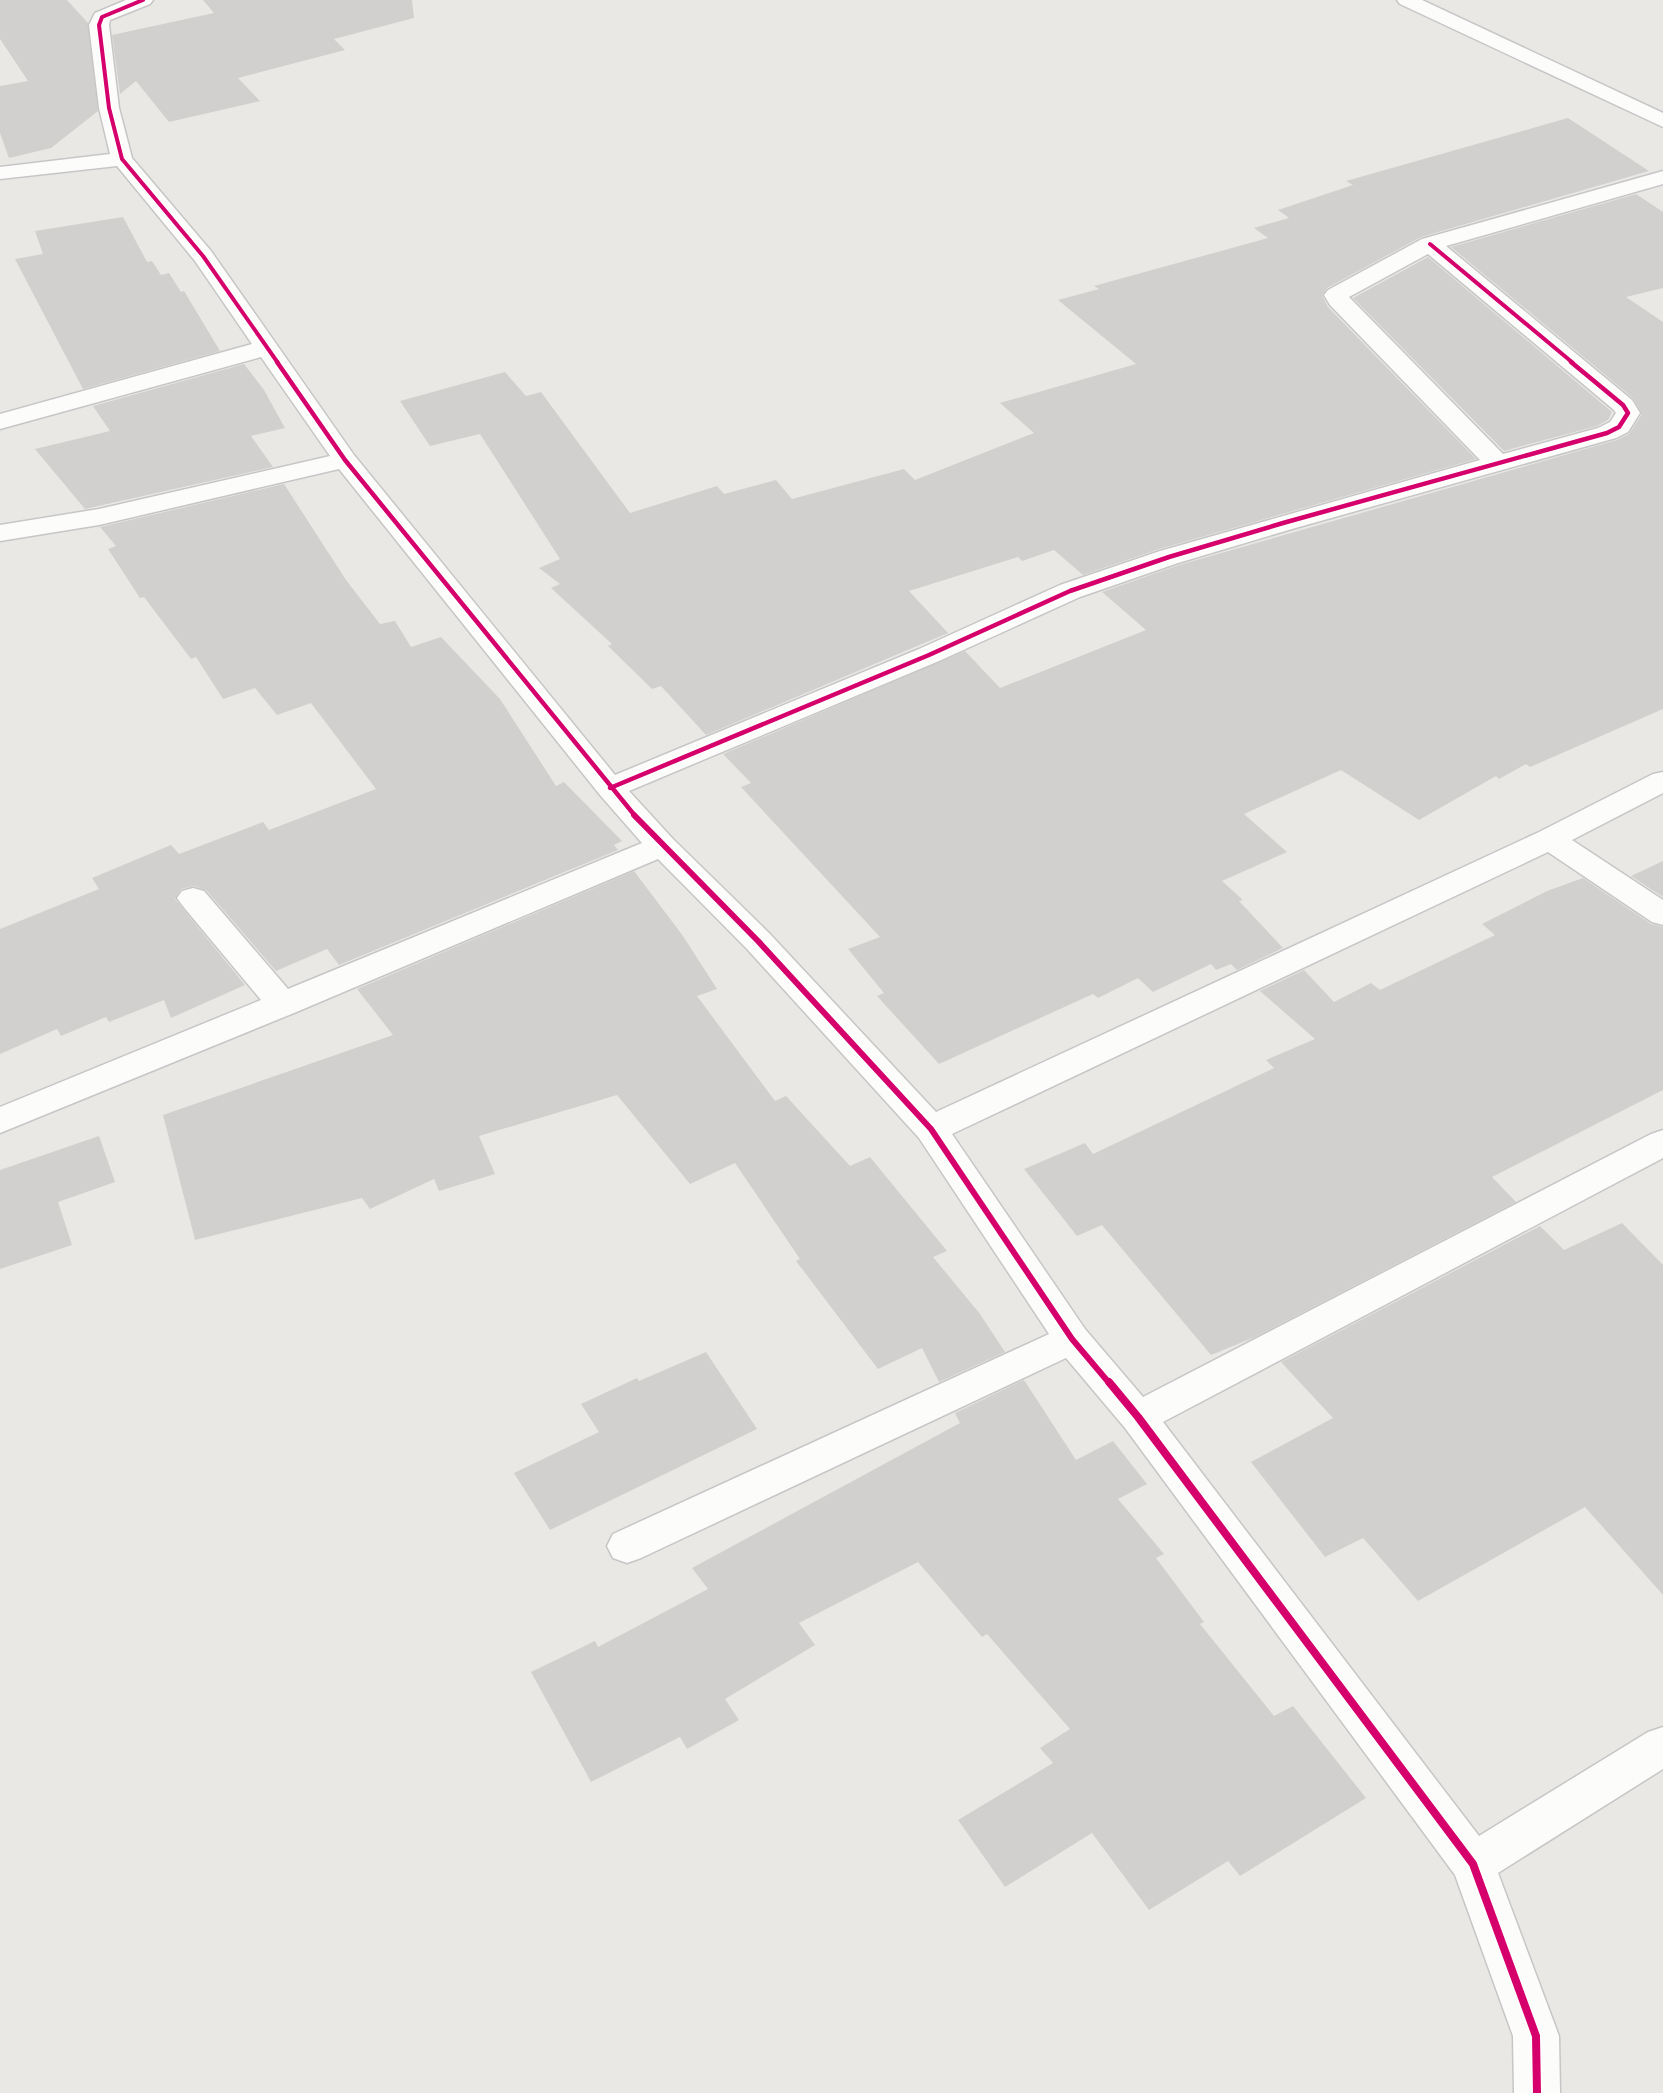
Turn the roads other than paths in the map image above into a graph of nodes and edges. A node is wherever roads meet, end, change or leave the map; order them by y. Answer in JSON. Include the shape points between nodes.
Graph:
{"nodes":[{"id":1,"x":142,"y":0,"type":"edge"},
{"id":2,"x":1407,"y":0,"type":"edge"},
{"id":3,"x":1663,"y":121,"type":"edge"},
{"id":4,"x":122,"y":159,"type":"junction"},
{"id":5,"x":0,"y":173,"type":"edge"},
{"id":6,"x":1663,"y":177,"type":"edge"},
{"id":7,"x":1430,"y":244,"type":"junction"},
{"id":8,"x":265,"y":348,"type":"junction"},
{"id":9,"x":0,"y":422,"type":"edge"},
{"id":10,"x":345,"y":460,"type":"junction"},
{"id":11,"x":1497,"y":463,"type":"junction"},
{"id":12,"x":0,"y":533,"type":"edge"},
{"id":13,"x":1663,"y":781,"type":"edge"},
{"id":14,"x":610,"y":788,"type":"junction"},
{"id":15,"x":1550,"y":839,"type":"junction"},
{"id":16,"x":662,"y":846,"type":"junction"},
{"id":17,"x":194,"y":898,"type":"dead end"},
{"id":18,"x":1663,"y":915,"type":"edge"},
{"id":19,"x":283,"y":1005,"type":"junction"},
{"id":20,"x":0,"y":1121,"type":"edge"},
{"id":21,"x":931,"y":1129,"type":"junction"},
{"id":22,"x":1663,"y":1143,"type":"edge"},
{"id":23,"x":1072,"y":1339,"type":"junction"},
{"id":24,"x":1138,"y":1417,"type":"junction"},
{"id":25,"x":627,"y":1546,"type":"dead end"},
{"id":26,"x":1663,"y":1746,"type":"edge"},
{"id":27,"x":1473,"y":1864,"type":"junction"},
{"id":28,"x":1537,"y":2093,"type":"edge"}],
"edges":[{"from":1,"to":4,"type":"street","via":[[102,17],[99,25],[109,108]]},
{"from":2,"to":3,"type":"street"},
{"from":4,"to":5,"type":"street"},
{"from":4,"to":8,"type":"street","via":[[203,256]]},
{"from":6,"to":7,"type":"street"},
{"from":7,"to":11,"type":"street","via":[[1336,297]]},
{"from":7,"to":11,"type":"street","via":[[1628,413],[1619,427],[1608,433]]},
{"from":8,"to":9,"type":"street"},
{"from":8,"to":10,"type":"street"},
{"from":10,"to":12,"type":"street","via":[[99,517]]},
{"from":10,"to":14,"type":"street"},
{"from":11,"to":14,"type":"street","via":[[1192,550],[1070,591],[929,655]]},
{"from":13,"to":15,"type":"street"},
{"from":14,"to":16,"type":"street"},
{"from":15,"to":18,"type":"street"},
{"from":15,"to":21,"type":"street"},
{"from":16,"to":19,"type":"street"},
{"from":16,"to":21,"type":"street","via":[[758,941]]},
{"from":17,"to":19,"type":"street"},
{"from":19,"to":20,"type":"street"},
{"from":21,"to":23,"type":"street"},
{"from":22,"to":24,"type":"street"},
{"from":23,"to":24,"type":"street"},
{"from":23,"to":25,"type":"street"},
{"from":24,"to":27,"type":"street"},
{"from":26,"to":27,"type":"street"},
{"from":27,"to":28,"type":"street","via":[[1536,2036]]}]}
